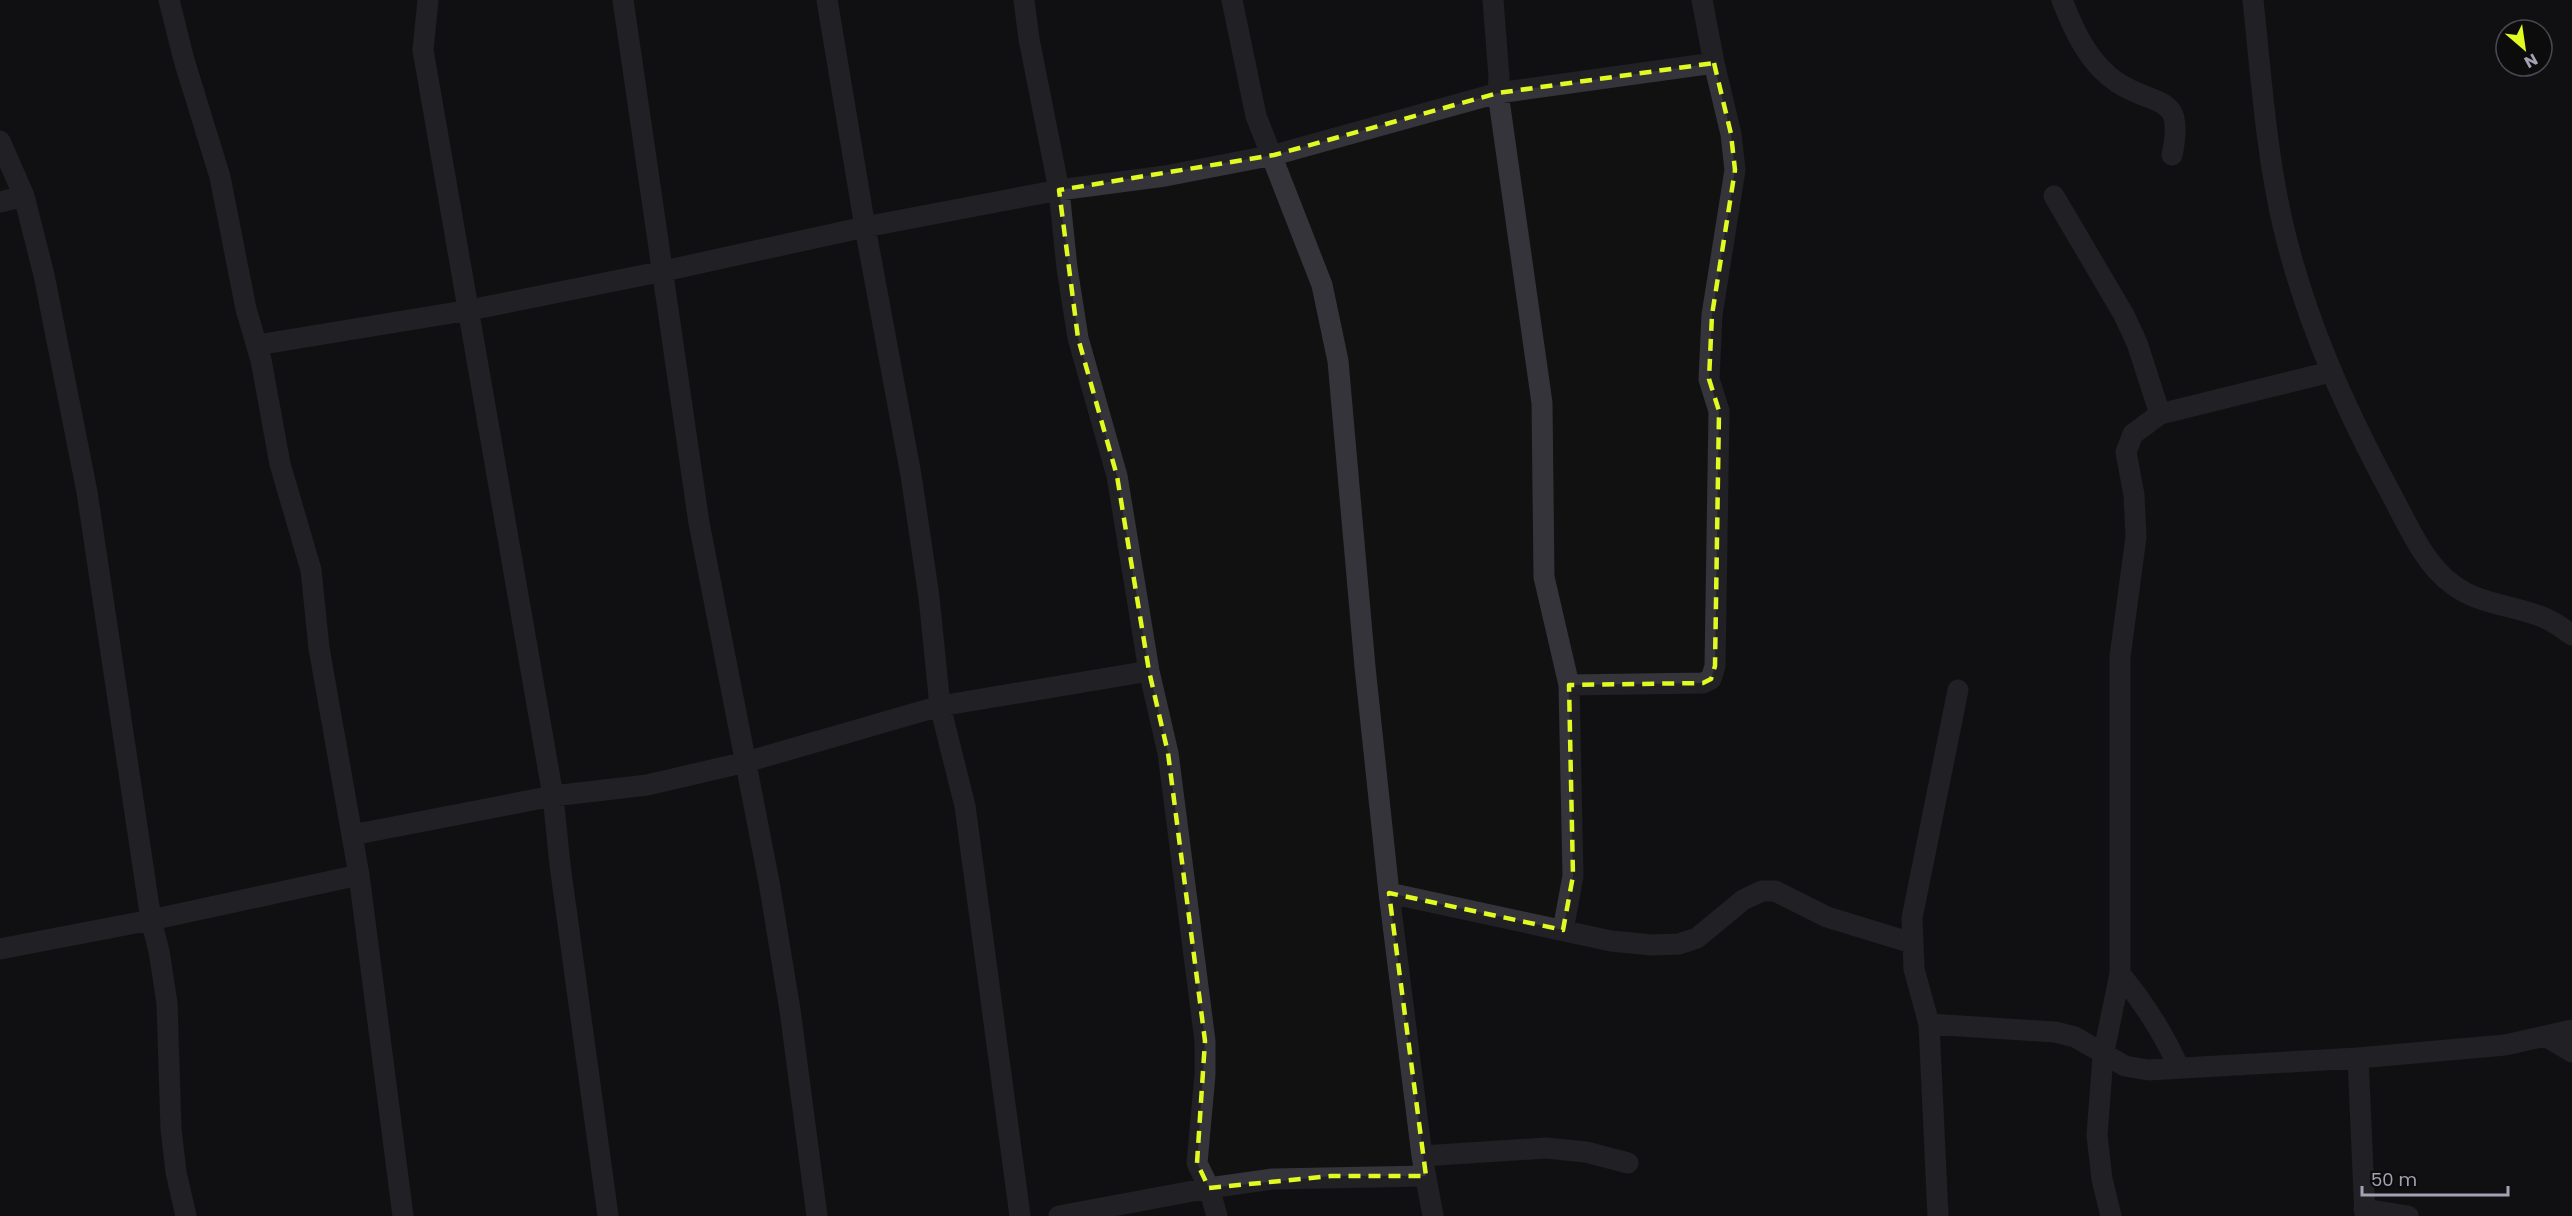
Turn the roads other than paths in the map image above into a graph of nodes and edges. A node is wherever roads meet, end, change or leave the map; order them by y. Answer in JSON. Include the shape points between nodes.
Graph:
{"nodes":[{"id":1,"x":169,"y":0,"type":"edge"},
{"id":2,"x":428,"y":0,"type":"edge"},
{"id":3,"x":623,"y":0,"type":"edge"},
{"id":4,"x":827,"y":0,"type":"edge"},
{"id":5,"x":1024,"y":0,"type":"edge"},
{"id":6,"x":1232,"y":0,"type":"edge"},
{"id":7,"x":1493,"y":0,"type":"edge"},
{"id":8,"x":1702,"y":0,"type":"edge"},
{"id":9,"x":2062,"y":0,"type":"edge"},
{"id":10,"x":2253,"y":0,"type":"edge"},
{"id":11,"x":1714,"y":63,"type":"junction"},
{"id":12,"x":1498,"y":93,"type":"junction"},
{"id":13,"x":0,"y":141,"type":"edge"},
{"id":14,"x":1274,"y":155,"type":"junction"},
{"id":15,"x":2172,"y":155,"type":"dead end"},
{"id":16,"x":1059,"y":190,"type":"junction"},
{"id":17,"x":24,"y":196,"type":"junction"},
{"id":18,"x":2054,"y":196,"type":"dead end"},
{"id":19,"x":0,"y":202,"type":"edge"},
{"id":20,"x":865,"y":227,"type":"junction"},
{"id":21,"x":664,"y":271,"type":"junction"},
{"id":22,"x":470,"y":310,"type":"junction"},
{"id":23,"x":257,"y":345,"type":"junction"},
{"id":24,"x":2330,"y":372,"type":"junction"},
{"id":25,"x":2160,"y":414,"type":"junction"},
{"id":26,"x":2572,"y":635,"type":"edge"},
{"id":27,"x":1149,"y":671,"type":"junction"},
{"id":28,"x":1569,"y":685,"type":"junction"},
{"id":29,"x":1958,"y":690,"type":"dead end"},
{"id":30,"x":940,"y":706,"type":"junction"},
{"id":31,"x":746,"y":762,"type":"junction"},
{"id":32,"x":554,"y":796,"type":"junction"},
{"id":33,"x":352,"y":836,"type":"junction"},
{"id":34,"x":359,"y":875,"type":"junction"},
{"id":35,"x":1389,"y":893,"type":"junction"},
{"id":36,"x":151,"y":920,"type":"junction"},
{"id":37,"x":1563,"y":930,"type":"junction"},
{"id":38,"x":1912,"y":943,"type":"junction"},
{"id":39,"x":0,"y":949,"type":"edge"},
{"id":40,"x":2120,"y":974,"type":"junction"},
{"id":41,"x":1929,"y":1024,"type":"junction"},
{"id":42,"x":2572,"y":1030,"type":"edge"},
{"id":43,"x":2547,"y":1037,"type":"junction"},
{"id":44,"x":2572,"y":1052,"type":"edge"},
{"id":45,"x":2103,"y":1056,"type":"junction"},
{"id":46,"x":2358,"y":1058,"type":"junction"},
{"id":47,"x":2179,"y":1068,"type":"junction"},
{"id":48,"x":1628,"y":1163,"type":"dead end"},
{"id":49,"x":1424,"y":1166,"type":"junction"},
{"id":50,"x":1209,"y":1188,"type":"junction"},
{"id":51,"x":2365,"y":1212,"type":"edge"},
{"id":52,"x":186,"y":1216,"type":"edge"},
{"id":53,"x":403,"y":1216,"type":"edge"},
{"id":54,"x":608,"y":1216,"type":"edge"},
{"id":55,"x":818,"y":1216,"type":"edge"},
{"id":56,"x":1020,"y":1216,"type":"edge"},
{"id":57,"x":1059,"y":1216,"type":"edge"},
{"id":58,"x":1217,"y":1216,"type":"edge"},
{"id":59,"x":1433,"y":1216,"type":"edge"},
{"id":60,"x":1938,"y":1216,"type":"edge"},
{"id":61,"x":2111,"y":1216,"type":"edge"},
{"id":62,"x":2408,"y":1216,"type":"edge"}],
"edges":[{"from":1,"to":23,"type":"street","via":[[220,177]]},
{"from":2,"to":22,"type":"street","via":[[423,50]]},
{"from":3,"to":21,"type":"street"},
{"from":4,"to":20,"type":"street"},
{"from":5,"to":16,"type":"street"},
{"from":6,"to":14,"type":"street","via":[[1256,116]]},
{"from":7,"to":12,"type":"street"},
{"from":8,"to":11,"type":"street"},
{"from":9,"to":15,"type":"street","via":[[2076,35],[2092,58],[2118,83],[2163,103],[2174,116]]},
{"from":10,"to":24,"type":"street","via":[[2269,148],[2283,225]]},
{"from":11,"to":12,"type":"street"},
{"from":11,"to":28,"type":"street","via":[[1731,134],[1735,170],[1712,315],[1709,379],[1719,411],[1712,679],[1703,683]]},
{"from":12,"to":14,"type":"street"},
{"from":12,"to":28,"type":"street","via":[[1542,403],[1544,577]]},
{"from":13,"to":17,"type":"street"},
{"from":14,"to":16,"type":"street","via":[[1165,176]]},
{"from":14,"to":35,"type":"street","via":[[1322,285],[1338,361]]},
{"from":16,"to":20,"type":"street"},
{"from":16,"to":27,"type":"street","via":[[1078,338],[1117,476]]},
{"from":17,"to":19,"type":"street"},
{"from":17,"to":36,"type":"street","via":[[44,275],[87,492]]},
{"from":18,"to":25,"type":"street","via":[[2124,315]]},
{"from":20,"to":21,"type":"street"},
{"from":20,"to":30,"type":"street","via":[[911,475]]},
{"from":21,"to":22,"type":"street"},
{"from":21,"to":31,"type":"street","via":[[699,523]]},
{"from":22,"to":23,"type":"street"},
{"from":22,"to":32,"type":"street"},
{"from":23,"to":33,"type":"street","via":[[280,464],[311,570],[318,648]]},
{"from":24,"to":25,"type":"street"},
{"from":24,"to":26,"type":"street","via":[[2358,433],[2435,567],[2467,594],[2548,620]]},
{"from":25,"to":40,"type":"street","via":[[2133,434],[2126,452],[2136,537],[2120,657]]},
{"from":27,"to":30,"type":"street"},
{"from":27,"to":50,"type":"street","via":[[1168,753],[1205,1041],[1197,1163]]},
{"from":28,"to":37,"type":"street","via":[[1573,876]]},
{"from":29,"to":38,"type":"street","via":[[1912,918]]},
{"from":30,"to":31,"type":"street"},
{"from":30,"to":56,"type":"street","via":[[965,806]]},
{"from":31,"to":32,"type":"street","via":[[647,785]]},
{"from":31,"to":55,"type":"street","via":[[790,1010]]},
{"from":32,"to":33,"type":"street"},
{"from":32,"to":54,"type":"street"},
{"from":33,"to":34,"type":"street"},
{"from":34,"to":36,"type":"street"},
{"from":34,"to":53,"type":"street"},
{"from":35,"to":37,"type":"street"},
{"from":35,"to":49,"type":"street"},
{"from":36,"to":39,"type":"street"},
{"from":36,"to":52,"type":"street","via":[[167,1004],[171,1128]]},
{"from":37,"to":38,"type":"street","via":[[1611,941],[1679,944],[1697,938],[1743,900],[1762,891],[1775,891],[1827,917]]},
{"from":38,"to":41,"type":"street","via":[[1914,969]]},
{"from":40,"to":45,"type":"street"},
{"from":40,"to":47,"type":"street","via":[[2163,1032]]},
{"from":41,"to":45,"type":"street","via":[[2055,1032],[2074,1036]]},
{"from":41,"to":60,"type":"street"},
{"from":42,"to":43,"type":"street"},
{"from":43,"to":44,"type":"street"},
{"from":43,"to":46,"type":"street","via":[[2505,1045]]},
{"from":45,"to":47,"type":"street","via":[[2125,1066],[2148,1070]]},
{"from":45,"to":61,"type":"street","via":[[2097,1135]]},
{"from":46,"to":47,"type":"street"},
{"from":46,"to":51,"type":"street"},
{"from":48,"to":49,"type":"street","via":[[1586,1152],[1546,1148]]},
{"from":49,"to":50,"type":"street"},
{"from":49,"to":59,"type":"street"},
{"from":50,"to":57,"type":"street"},
{"from":50,"to":58,"type":"street"},
{"from":51,"to":62,"type":"street"}]}
